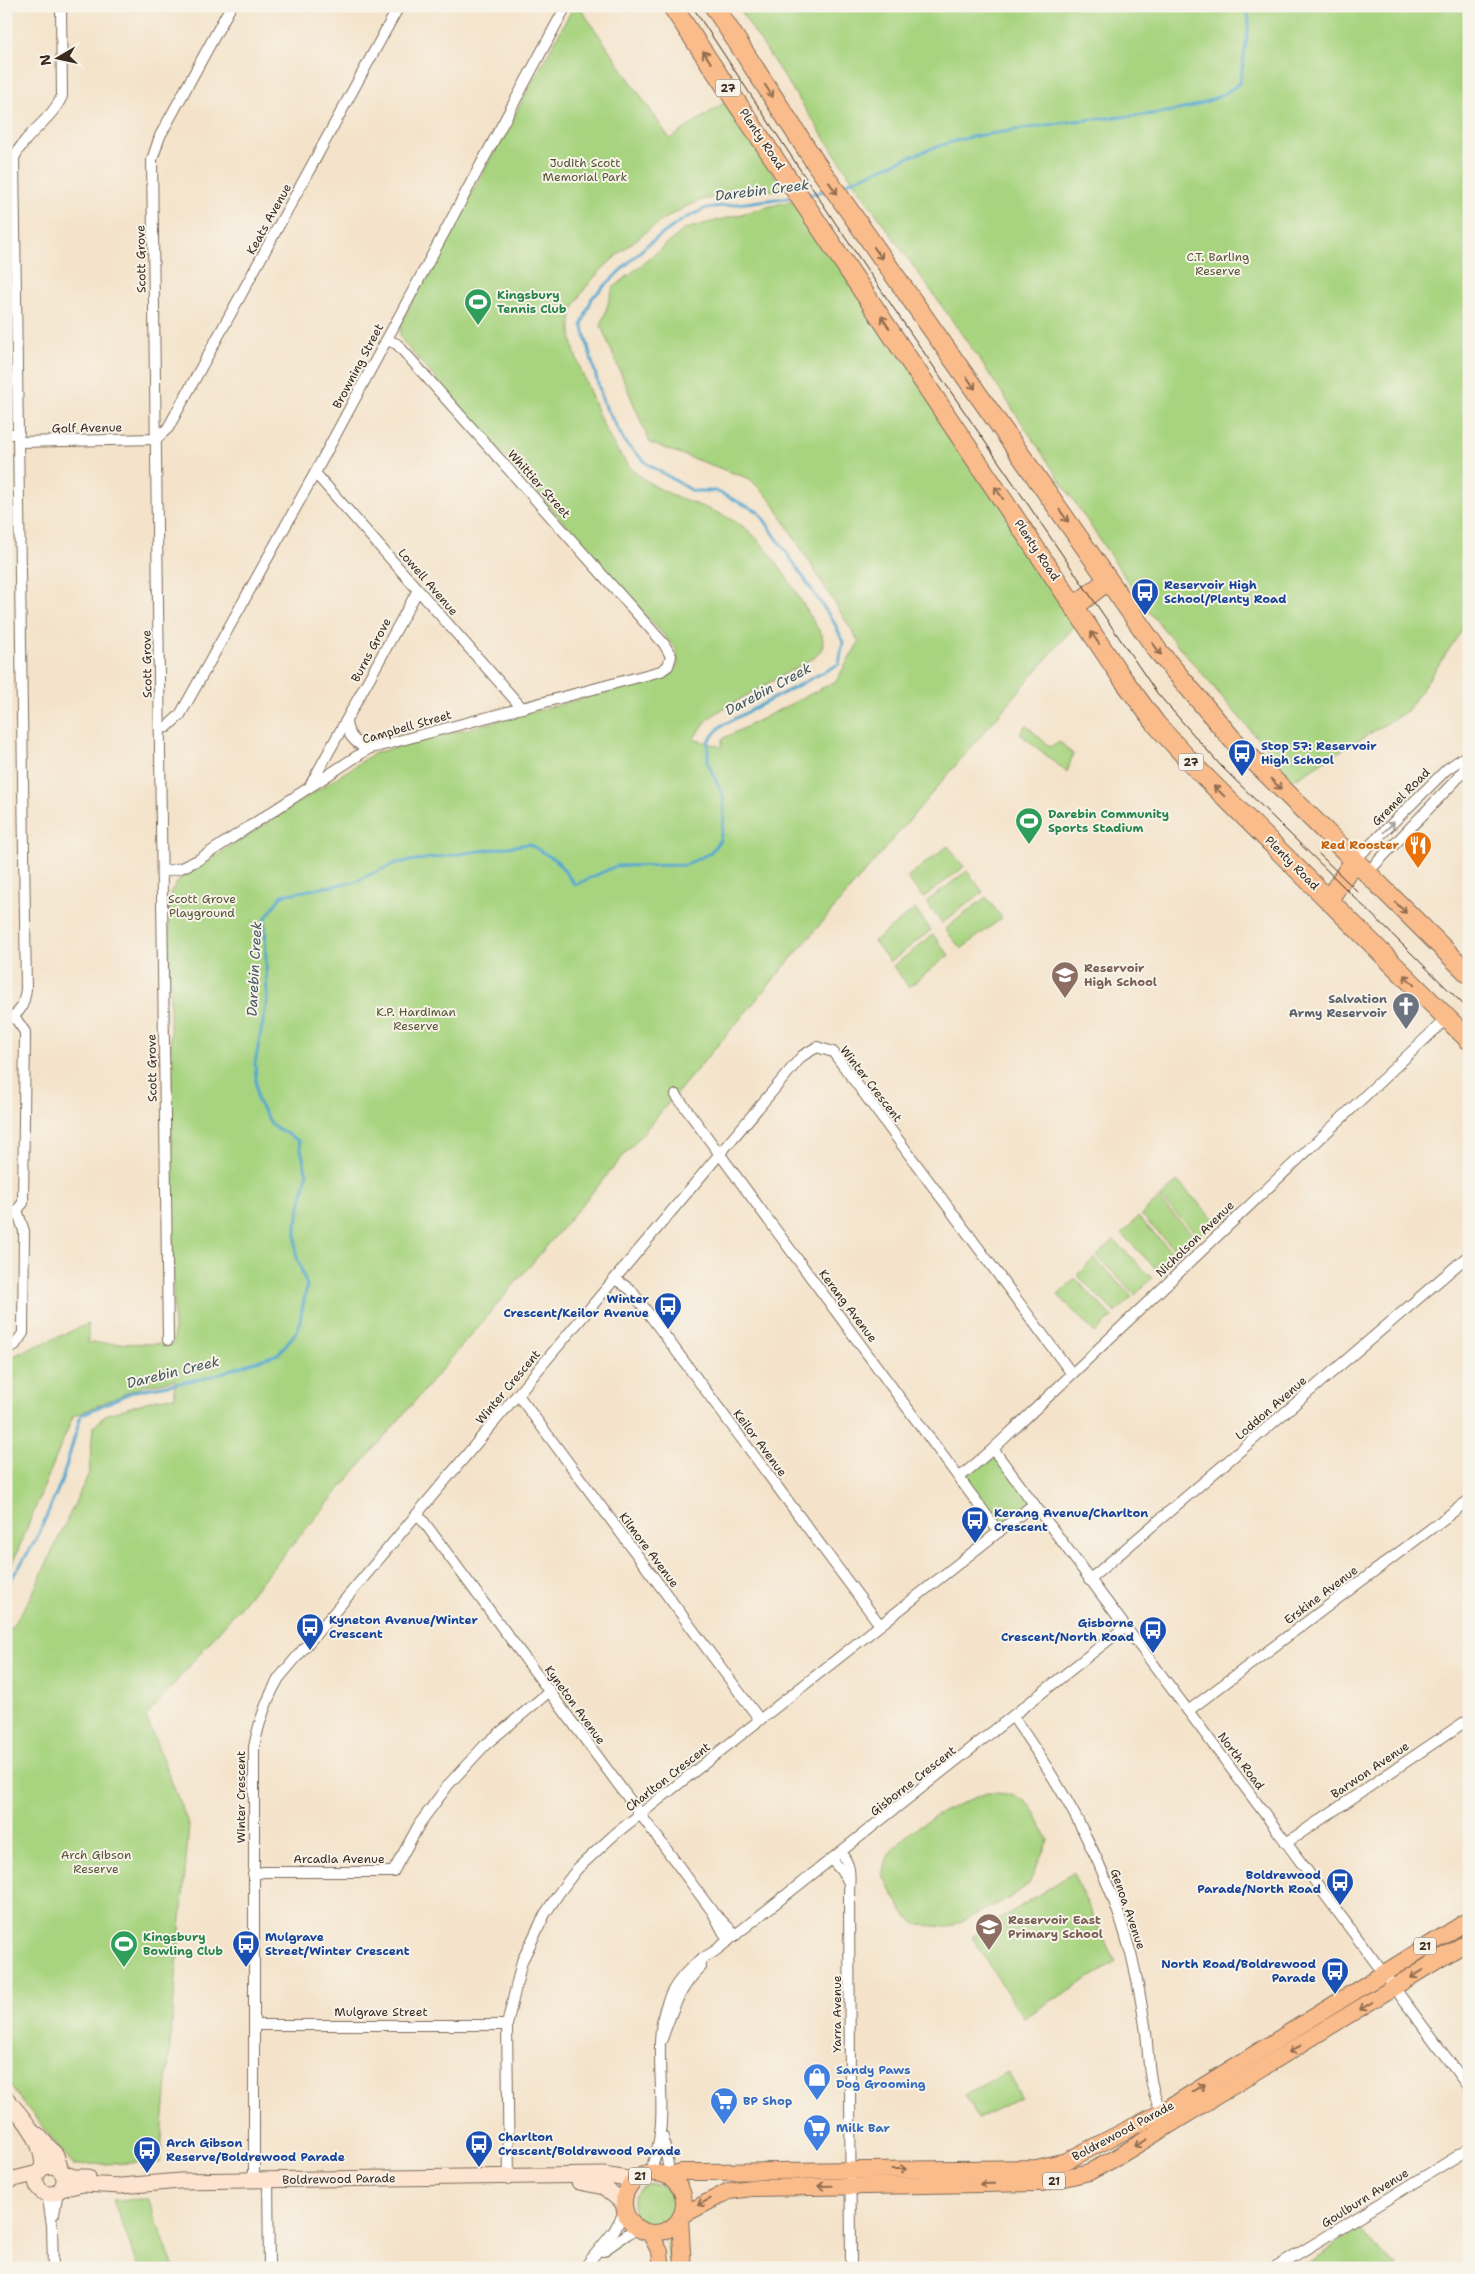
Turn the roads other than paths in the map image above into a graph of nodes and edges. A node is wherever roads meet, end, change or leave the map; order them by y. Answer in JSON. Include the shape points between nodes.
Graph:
{"nodes":[{"id":1,"x":61,"y":6,"type":"edge"},
{"id":2,"x":231,"y":6,"type":"edge"},
{"id":3,"x":399,"y":6,"type":"edge"},
{"id":4,"x":566,"y":6,"type":"edge"},
{"id":5,"x":672,"y":6,"type":"edge"},
{"id":6,"x":714,"y":6,"type":"edge"},
{"id":7,"x":10,"y":157,"type":"edge"},
{"id":8,"x":10,"y":266,"type":"edge"},
{"id":9,"x":387,"y":340,"type":"junction"},
{"id":10,"x":6,"y":434,"type":"edge"},
{"id":11,"x":19,"y":438,"type":"junction"},
{"id":12,"x":156,"y":439,"type":"junction"},
{"id":13,"x":315,"y":473,"type":"junction"},
{"id":14,"x":1108,"y":580,"type":"junction"},
{"id":15,"x":418,"y":590,"type":"junction"},
{"id":16,"x":1074,"y":607,"type":"junction"},
{"id":17,"x":669,"y":650,"type":"joint"},
{"id":18,"x":522,"y":708,"type":"junction"},
{"id":19,"x":346,"y":723,"type":"junction"},
{"id":20,"x":161,"y":728,"type":"junction"},
{"id":21,"x":368,"y":749,"type":"junction"},
{"id":22,"x":1469,"y":754,"type":"edge"},
{"id":23,"x":1469,"y":763,"type":"edge"},
{"id":24,"x":311,"y":785,"type":"junction"},
{"id":25,"x":1360,"y":868,"type":"junction"},
{"id":26,"x":162,"y":872,"type":"junction"},
{"id":27,"x":1329,"y":899,"type":"junction"},
{"id":28,"x":1469,"y":974,"type":"edge"},
{"id":29,"x":8,"y":1018,"type":"edge"},
{"id":30,"x":1447,"y":1018,"type":"junction"},
{"id":31,"x":1469,"y":1040,"type":"edge"},
{"id":32,"x":676,"y":1095,"type":"dead end"},
{"id":33,"x":720,"y":1154,"type":"junction"},
{"id":34,"x":17,"y":1210,"type":"junction"},
{"id":35,"x":6,"y":1213,"type":"edge"},
{"id":36,"x":1469,"y":1255,"type":"edge"},
{"id":37,"x":616,"y":1279,"type":"junction"},
{"id":38,"x":168,"y":1340,"type":"dead end"},
{"id":39,"x":6,"y":1348,"type":"edge"},
{"id":40,"x":1072,"y":1374,"type":"junction"},
{"id":41,"x":518,"y":1395,"type":"junction"},
{"id":42,"x":993,"y":1449,"type":"junction"},
{"id":43,"x":960,"y":1477,"type":"junction"},
{"id":44,"x":1469,"y":1500,"type":"edge"},
{"id":45,"x":1034,"y":1504,"type":"junction"},
{"id":46,"x":418,"y":1514,"type":"junction"},
{"id":47,"x":999,"y":1532,"type":"junction"},
{"id":48,"x":1089,"y":1580,"type":"junction"},
{"id":49,"x":880,"y":1626,"type":"junction"},
{"id":50,"x":1125,"y":1627,"type":"junction"},
{"id":51,"x":550,"y":1691,"type":"junction"},
{"id":52,"x":1188,"y":1711,"type":"junction"},
{"id":53,"x":1013,"y":1718,"type":"junction"},
{"id":54,"x":1469,"y":1719,"type":"edge"},
{"id":55,"x":760,"y":1720,"type":"junction"},
{"id":56,"x":640,"y":1814,"type":"junction"},
{"id":57,"x":1286,"y":1843,"type":"junction"},
{"id":58,"x":837,"y":1857,"type":"junction"},
{"id":59,"x":254,"y":1874,"type":"junction"},
{"id":60,"x":1469,"y":1920,"type":"edge"},
{"id":61,"x":732,"y":1938,"type":"junction"},
{"id":62,"x":1469,"y":1941,"type":"edge"},
{"id":63,"x":1382,"y":1973,"type":"junction"},
{"id":64,"x":1395,"y":1988,"type":"junction"},
{"id":65,"x":254,"y":2025,"type":"junction"},
{"id":66,"x":507,"y":2025,"type":"junction"},
{"id":67,"x":1469,"y":2088,"type":"edge"},
{"id":68,"x":6,"y":2098,"type":"edge"},
{"id":69,"x":1166,"y":2119,"type":"junction"},
{"id":70,"x":661,"y":2128,"type":"junction"},
{"id":71,"x":33,"y":2131,"type":"junction"},
{"id":72,"x":1469,"y":2149,"type":"edge"},
{"id":73,"x":850,"y":2169,"type":"junction"},
{"id":74,"x":62,"y":2172,"type":"junction"},
{"id":75,"x":642,"y":2176,"type":"junction"},
{"id":76,"x":668,"y":2176,"type":"junction"},
{"id":77,"x":505,"y":2178,"type":"junction"},
{"id":78,"x":261,"y":2180,"type":"junction"},
{"id":79,"x":754,"y":2180,"type":"junction"},
{"id":80,"x":6,"y":2181,"type":"edge"},
{"id":81,"x":180,"y":2181,"type":"junction"},
{"id":82,"x":47,"y":2183,"type":"junction"},
{"id":83,"x":850,"y":2186,"type":"junction"},
{"id":84,"x":624,"y":2207,"type":"junction"},
{"id":85,"x":680,"y":2217,"type":"junction"},
{"id":86,"x":644,"y":2231,"type":"junction"},
{"id":87,"x":596,"y":2256,"type":"junction"},
{"id":88,"x":53,"y":2268,"type":"edge"},
{"id":89,"x":269,"y":2268,"type":"edge"},
{"id":90,"x":584,"y":2268,"type":"edge"},
{"id":91,"x":662,"y":2268,"type":"edge"},
{"id":92,"x":683,"y":2268,"type":"edge"},
{"id":93,"x":851,"y":2268,"type":"edge"},
{"id":94,"x":1275,"y":2268,"type":"edge"}],
"edges":[{"from":1,"to":7,"type":"street","via":[[62,96],[58,106]]},
{"from":2,"to":12,"type":"street","name":"Scott Grove","via":[[160,136],[152,160]]},
{"from":3,"to":12,"type":"street","name":"Keats Avenue","via":[[187,396],[168,428]]},
{"from":4,"to":9,"type":"street","name":"Browning Street"},
{"from":16,"to":5,"type":"highway","name":"Plenty Road","number":"27","one_way":true},
{"from":6,"to":14,"type":"highway","number":"27","one_way":true,"via":[[850,213]]},
{"from":7,"to":8,"type":"street"},
{"from":8,"to":11,"type":"street"},
{"from":9,"to":13,"type":"street","name":"Browning Street"},
{"from":9,"to":17,"type":"street","name":"Whittier Street","via":[[397,344]]},
{"from":10,"to":11,"type":"street","name":"Golf Avenue"},
{"from":11,"to":12,"type":"street","name":"Golf Avenue"},
{"from":11,"to":29,"type":"street","via":[[26,989],[24,1005]]},
{"from":12,"to":20,"type":"street","name":"Scott Grove"},
{"from":13,"to":15,"type":"street","name":"Lowell Avenue"},
{"from":13,"to":20,"type":"street","name":"Browning Street","via":[[180,716],[174,723]]},
{"from":14,"to":16,"type":"highway"},
{"from":14,"to":25,"type":"highway","number":"27","one_way":true,"via":[[1195,698]]},
{"from":15,"to":18,"type":"street","name":"Lowell Avenue"},
{"from":15,"to":19,"type":"street","name":"Burns Grove"},
{"from":27,"to":16,"type":"highway","name":"Plenty Road","number":"27","one_way":true,"via":[[1156,724]]},
{"from":17,"to":18,"type":"street","name":"Campbell Street","via":[[668,666],[661,672]]},
{"from":18,"to":21,"type":"street","name":"Campbell Street"},
{"from":19,"to":21,"type":"street","via":[[352,738]]},
{"from":19,"to":24,"type":"street","name":"Burns Grove"},
{"from":20,"to":26,"type":"street","name":"Scott Grove"},
{"from":21,"to":24,"type":"street","name":"Campbell Street"},
{"from":25,"to":22,"type":"street","name":"Gremel Road","one_way":true,"via":[[1447,769]]},
{"from":23,"to":25,"type":"street","via":[[1456,780]]},
{"from":24,"to":26,"type":"street","name":"Campbell Street","via":[[198,860]]},
{"from":25,"to":27,"type":"highway"},
{"from":25,"to":28,"type":"highway","number":"27","one_way":true},
{"from":26,"to":38,"type":"street","name":"Scott Grove"},
{"from":30,"to":27,"type":"highway","name":"Plenty Road","number":"27","one_way":true},
{"from":29,"to":34,"type":"street","via":[[16,1019],[25,1032],[23,1202]]},
{"from":30,"to":31,"type":"highway","name":"Plenty Road","number":"27"},
{"from":30,"to":40,"type":"street","name":"Nicholson Avenue"},
{"from":32,"to":33,"type":"street","name":"Kerang Avenue"},
{"from":33,"to":37,"type":"street","name":"Winter Crescent"},
{"from":33,"to":40,"type":"street","name":"Winter Crescent","via":[[802,1056],[817,1048],[828,1049]]},
{"from":33,"to":43,"type":"street","name":"Kerang Avenue"},
{"from":34,"to":35,"type":"street"},
{"from":34,"to":39,"type":"street","via":[[24,1231],[23,1333],[15,1345]]},
{"from":36,"to":48,"type":"street","name":"Loddon Avenue"},
{"from":37,"to":41,"type":"street","name":"Winter Crescent"},
{"from":37,"to":49,"type":"street","name":"Keilor Avenue","via":[[630,1290]]},
{"from":40,"to":42,"type":"street","name":"Nicholson Avenue"},
{"from":41,"to":46,"type":"street","name":"Winter Crescent"},
{"from":41,"to":55,"type":"street","name":"Kilmore Avenue"},
{"from":42,"to":43,"type":"street","name":"Nicholson Avenue"},
{"from":42,"to":45,"type":"street","name":"North Road"},
{"from":43,"to":47,"type":"street","name":"Kerang Avenue"},
{"from":44,"to":52,"type":"street","name":"Erskine Avenue"},
{"from":45,"to":47,"type":"street","name":"Charlton Crescent"},
{"from":45,"to":48,"type":"street","name":"North Road"},
{"from":46,"to":51,"type":"street","name":"Kyneton Avenue"},
{"from":46,"to":59,"type":"street","name":"Winter Crescent","via":[[279,1678],[270,1694],[254,1747]]},
{"from":47,"to":49,"type":"street","name":"Charlton Crescent"},
{"from":48,"to":50,"type":"street","name":"North Road"},
{"from":49,"to":55,"type":"street","name":"Charlton Crescent"},
{"from":50,"to":52,"type":"street","name":"North Road"},
{"from":50,"to":53,"type":"street","name":"Gisborne Crescent"},
{"from":51,"to":56,"type":"street","name":"Kyneton Avenue"},
{"from":51,"to":59,"type":"street","name":"Arcadia Avenue","via":[[485,1745],[449,1784],[420,1823],[393,1872]]},
{"from":52,"to":57,"type":"street","name":"North Road"},
{"from":53,"to":58,"type":"street","name":"Gisborne Crescent"},
{"from":53,"to":69,"type":"street","name":"Genoa Avenue","via":[[1070,1804],[1092,1846],[1120,1919],[1141,1996],[1154,2096]]},
{"from":54,"to":57,"type":"street","name":"Barwon Avenue"},
{"from":55,"to":56,"type":"street","name":"Charlton Crescent"},
{"from":56,"to":61,"type":"street","name":"Kyneton Avenue"},
{"from":56,"to":66,"type":"street","name":"Charlton Crescent","via":[[577,1869],[545,1914],[522,1961]]},
{"from":57,"to":63,"type":"street","name":"North Road"},
{"from":58,"to":61,"type":"street","name":"Gisborne Crescent"},
{"from":58,"to":73,"type":"street","name":"Yarra Avenue","via":[[849,1864]]},
{"from":59,"to":65,"type":"street","name":"Winter Crescent"},
{"from":60,"to":63,"type":"main road","name":"Boldrewood Parade","number":"21"},
{"from":61,"to":70,"type":"street","name":"Gisborne Crescent","via":[[699,1960],[675,1986],[660,2024]]},
{"from":62,"to":64,"type":"main road","name":"Boldrewood Parade","number":"21","one_way":true},
{"from":63,"to":64,"type":"street","name":"North Road"},
{"from":69,"to":63,"type":"main road","name":"Boldrewood Parade","number":"21","one_way":true},
{"from":64,"to":67,"type":"street","name":"North Road"},
{"from":64,"to":69,"type":"main road","name":"Boldrewood Parade","number":"21","one_way":true},
{"from":65,"to":66,"type":"street","name":"Mulgrave Street"},
{"from":65,"to":78,"type":"street","name":"Winter Crescent"},
{"from":66,"to":77,"type":"street","name":"Charlton Crescent"},
{"from":68,"to":71,"type":"main road"},
{"from":73,"to":69,"type":"main road","name":"Boldrewood Parade","number":"21","one_way":true,"via":[[1037,2168],[1073,2158]]},
{"from":69,"to":83,"type":"main road","name":"Boldrewood Parade","number":"21","one_way":true,"via":[[1089,2172],[1066,2179],[1043,2183]]},
{"from":70,"to":75,"type":"street","name":"Gisborne Crescent","via":[[654,2161]]},
{"from":70,"to":76,"type":"street"},
{"from":71,"to":74,"type":"main road","via":[[52,2149]]},
{"from":71,"to":82,"type":"main road","via":[[42,2153]]},
{"from":72,"to":94,"type":"street","name":"Goulburn Avenue"},
{"from":73,"to":79,"type":"main road","name":"Boldrewood Parade","number":"21"},
{"from":73,"to":83,"type":"street","name":"Yarra Avenue"},
{"from":74,"to":81,"type":"main road","name":"Boldrewood Parade","via":[[82,2178],[120,2176]]},
{"from":74,"to":82,"type":"main road","via":[[64,2181]]},
{"from":74,"to":82,"type":"main road","name":"Boldrewood Parade","via":[[52,2166]]},
{"from":75,"to":76,"type":"main road","number":"21"},
{"from":75,"to":77,"type":"main road","name":"Boldrewood Parade"},
{"from":75,"to":84,"type":"main road","number":"21","via":[[626,2190]]},
{"from":76,"to":79,"type":"main road","name":"Boldrewood Parade","number":"21","via":[[680,2172]]},
{"from":76,"to":85,"type":"main road","number":"21","via":[[678,2185],[683,2197]]},
{"from":77,"to":78,"type":"main road","name":"Boldrewood Parade"},
{"from":77,"to":84,"type":"main road","name":"Boldrewood Parade","via":[[587,2182],[604,2187]]},
{"from":78,"to":81,"type":"main road","name":"Boldrewood Parade"},
{"from":78,"to":89,"type":"street","name":"Winter Crescent"},
{"from":83,"to":79,"type":"main road","name":"Boldrewood Parade","number":"21","one_way":true},
{"from":79,"to":85,"type":"main road","name":"Boldrewood Parade","number":"21","one_way":true},
{"from":80,"to":82,"type":"main road","name":"Boldrewood Parade"},
{"from":81,"to":82,"type":"main road","name":"Boldrewood Parade","via":[[121,2186]]},
{"from":82,"to":88,"type":"street"},
{"from":83,"to":93,"type":"street","name":"Yarra Avenue"},
{"from":84,"to":86,"type":"main road","via":[[630,2221]]},
{"from":84,"to":87,"type":"street","via":[[616,2229]]},
{"from":85,"to":86,"type":"main road","number":"21","via":[[667,2230]]},
{"from":85,"to":92,"type":"main road","number":"21"},
{"from":86,"to":87,"type":"street","via":[[629,2232]]},
{"from":86,"to":91,"type":"main road","via":[[660,2252]]},
{"from":87,"to":90,"type":"street"}]}
